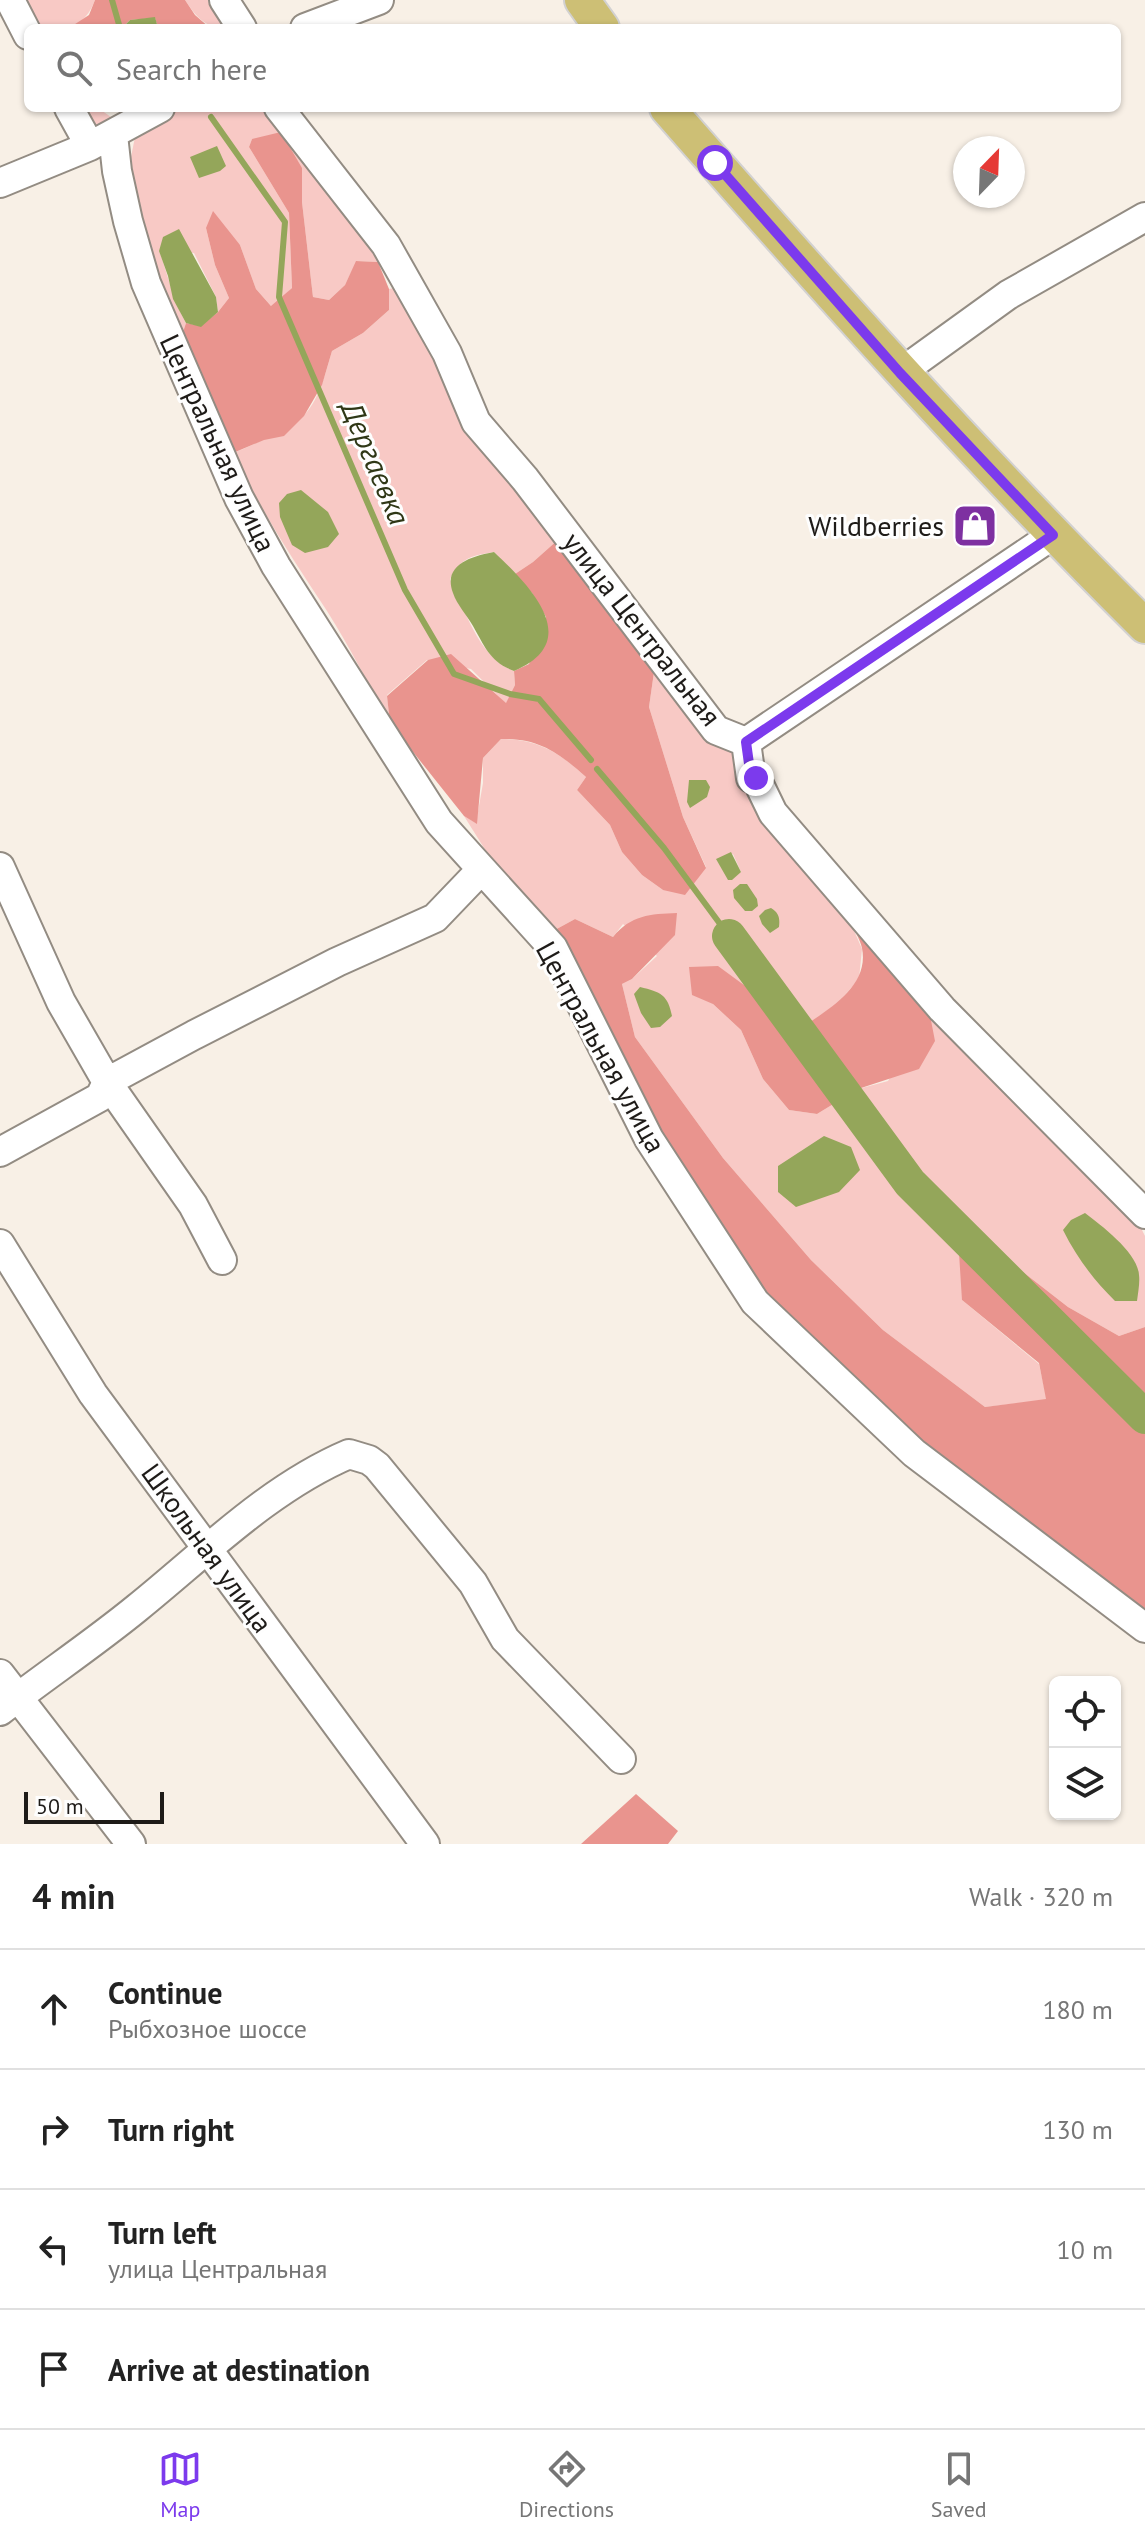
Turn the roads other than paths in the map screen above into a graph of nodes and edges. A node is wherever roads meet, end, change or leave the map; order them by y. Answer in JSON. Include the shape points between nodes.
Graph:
{"nodes":[{"id":1,"x":10,"y":0,"type":"edge"},
{"id":2,"x":224,"y":0,"type":"edge"},
{"id":3,"x":379,"y":0,"type":"edge"},
{"id":4,"x":582,"y":0,"type":"edge"},
{"id":5,"x":239,"y":24,"type":"edge"},
{"id":6,"x":316,"y":24,"type":"edge"},
{"id":7,"x":599,"y":24,"type":"edge"},
{"id":8,"x":24,"y":27,"type":"edge"},
{"id":9,"x":73,"y":112,"type":"edge"},
{"id":10,"x":152,"y":112,"type":"edge"},
{"id":11,"x":282,"y":112,"type":"edge"},
{"id":12,"x":671,"y":112,"type":"edge"},
{"id":13,"x":102,"y":141,"type":"junction"},
{"id":14,"x":0,"y":183,"type":"edge"},
{"id":15,"x":1145,"y":217,"type":"edge"},
{"id":16,"x":900,"y":373,"type":"junction"},
{"id":17,"x":1053,"y":535,"type":"junction"},
{"id":18,"x":1145,"y":626,"type":"edge"},
{"id":19,"x":746,"y":742,"type":"junction"},
{"id":20,"x":0,"y":867,"type":"edge"},
{"id":21,"x":481,"y":870,"type":"junction"},
{"id":22,"x":107,"y":1082,"type":"junction"},
{"id":23,"x":0,"y":1152,"type":"edge"},
{"id":24,"x":1145,"y":1214,"type":"edge"},
{"id":25,"x":0,"y":1244,"type":"edge"},
{"id":26,"x":222,"y":1260,"type":"dead end"},
{"id":27,"x":208,"y":1548,"type":"junction"},
{"id":28,"x":1145,"y":1628,"type":"edge"},
{"id":29,"x":0,"y":1674,"type":"edge"},
{"id":30,"x":8,"y":1705,"type":"edge"},
{"id":31,"x":621,"y":1759,"type":"dead end"},
{"id":32,"x":131,"y":1844,"type":"edge"},
{"id":33,"x":425,"y":1844,"type":"edge"}],
"edges":[{"from":1,"to":8,"type":"street"},
{"from":2,"to":5,"type":"street"},
{"from":3,"to":6,"type":"street"},
{"from":4,"to":7,"type":"main road"},
{"from":9,"to":13,"type":"street"},
{"from":10,"to":13,"type":"street"},
{"from":11,"to":19,"type":"street","name":"улица Центральная","via":[[386,245],[447,353],[476,422],[716,730]]},
{"from":12,"to":16,"type":"main road"},
{"from":13,"to":14,"type":"street"},
{"from":13,"to":21,"type":"street","name":"Центральная улица","via":[[117,171],[146,283],[239,498],[276,566],[439,822]]},
{"from":15,"to":16,"type":"street","via":[[1008,295]]},
{"from":16,"to":17,"type":"main road"},
{"from":17,"to":18,"type":"main road"},
{"from":17,"to":19,"type":"street"},
{"from":19,"to":24,"type":"street","name":"улица Центральная","via":[[751,778],[756,778],[773,813],[942,1009]]},
{"from":20,"to":22,"type":"street","via":[[61,1002]]},
{"from":21,"to":22,"type":"street","via":[[435,918],[277,992]]},
{"from":21,"to":28,"type":"street","name":"Центральная улица","via":[[553,948],[649,1139],[755,1302],[914,1453]]},
{"from":22,"to":23,"type":"street","via":[[100,1097]]},
{"from":22,"to":26,"type":"street","via":[[193,1205]]},
{"from":25,"to":27,"type":"street","name":"Школьная улица","via":[[93,1394]]},
{"from":27,"to":30,"type":"street"},
{"from":27,"to":31,"type":"street","via":[[332,1461],[349,1454],[369,1460],[473,1583],[505,1639]]},
{"from":27,"to":33,"type":"street","name":"Школьная улица"},
{"from":29,"to":30,"type":"street"},
{"from":30,"to":32,"type":"street"}]}
